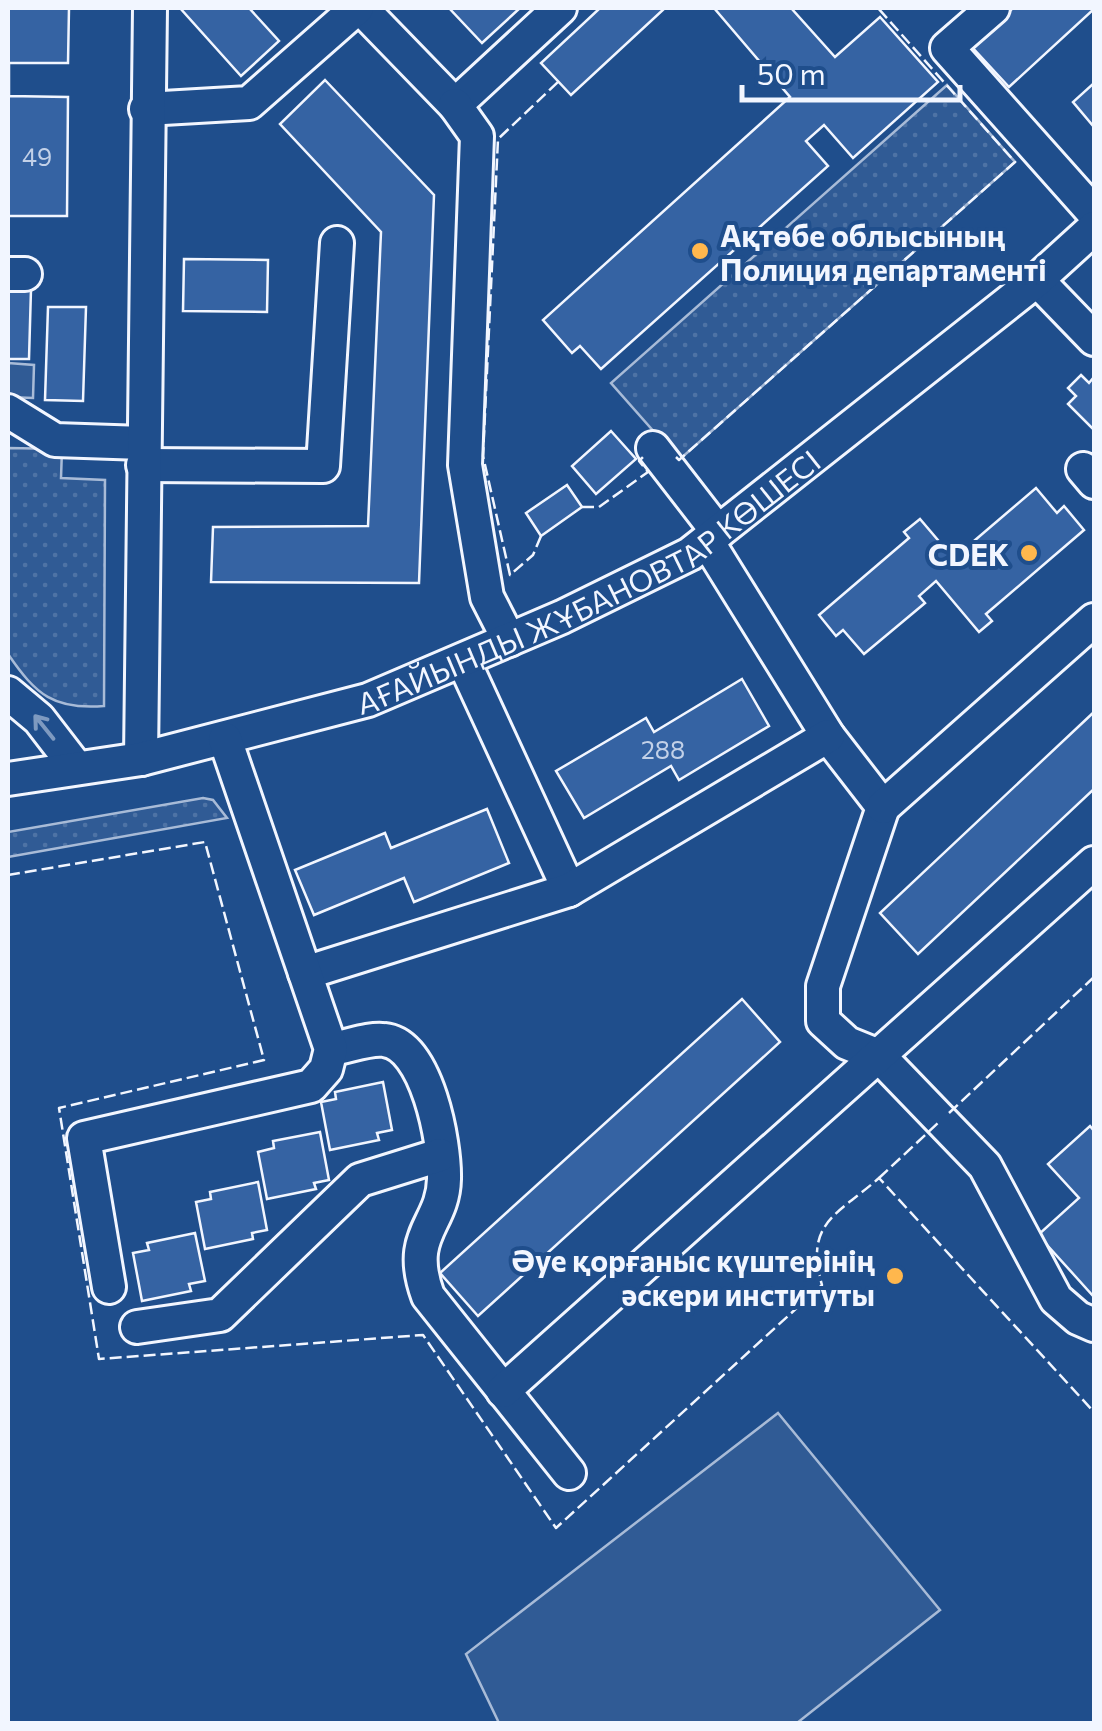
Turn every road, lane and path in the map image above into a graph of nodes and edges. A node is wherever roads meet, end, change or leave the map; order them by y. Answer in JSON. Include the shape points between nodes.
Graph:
{"nodes":[{"id":1,"x":150,"y":8,"type":"edge"},
{"id":2,"x":359,"y":8,"type":"edge"},
{"id":3,"x":560,"y":8,"type":"edge"},
{"id":4,"x":992,"y":8,"type":"edge"},
{"id":5,"x":455,"y":105,"type":"junction"},
{"id":6,"x":146,"y":109,"type":"junction"},
{"id":7,"x":1094,"y":214,"type":"edge"},
{"id":8,"x":1094,"y":228,"type":"edge"},
{"id":9,"x":337,"y":243,"type":"dead end"},
{"id":10,"x":1037,"y":280,"type":"junction"},
{"id":11,"x":1094,"y":339,"type":"edge"},
{"id":12,"x":8,"y":411,"type":"edge"},
{"id":13,"x":653,"y":448,"type":"dead end"},
{"id":14,"x":143,"y":454,"type":"junction"},
{"id":15,"x":712,"y":536,"type":"junction"},
{"id":16,"x":1094,"y":620,"type":"edge"},
{"id":17,"x":509,"y":640,"type":"junction"},
{"id":18,"x":464,"y":660,"type":"junction"},
{"id":19,"x":8,"y":693,"type":"edge"},
{"id":20,"x":828,"y":736,"type":"junction"},
{"id":21,"x":226,"y":739,"type":"junction"},
{"id":22,"x":141,"y":758,"type":"junction"},
{"id":23,"x":76,"y":767,"type":"junction"},
{"id":24,"x":8,"y":778,"type":"edge"},
{"id":25,"x":883,"y":807,"type":"junction"},
{"id":26,"x":1094,"y":863,"type":"edge"},
{"id":27,"x":569,"y":890,"type":"junction"},
{"id":28,"x":305,"y":973,"type":"junction"},
{"id":29,"x":331,"y":1050,"type":"junction"},
{"id":30,"x":879,"y":1056,"type":"junction"},
{"id":31,"x":440,"y":1155,"type":"junction"},
{"id":32,"x":109,"y":1287,"type":"dead end"},
{"id":33,"x":1094,"y":1325,"type":"edge"},
{"id":34,"x":137,"y":1327,"type":"dead end"},
{"id":35,"x":503,"y":1391,"type":"junction"},
{"id":36,"x":569,"y":1473,"type":"dead end"}],
"edges":[{"from":1,"to":6,"type":"street"},
{"from":2,"to":5,"type":"street"},
{"from":2,"to":6,"type":"street","via":[[250,104]]},
{"from":3,"to":5,"type":"street"},
{"from":4,"to":7,"type":"street","via":[[947,48]]},
{"from":5,"to":17,"type":"street","via":[[476,136],[464,465],[486,596]]},
{"from":6,"to":14,"type":"street"},
{"from":8,"to":10,"type":"street","name":"АҒАЙЫНДЫ ЖҰБАНОВТАР КӨШЕСІ"},
{"from":9,"to":14,"type":"street","via":[[323,466]]},
{"from":10,"to":11,"type":"street"},
{"from":10,"to":15,"type":"street","name":"АҒАЙЫНДЫ ЖҰБАНОВТАР КӨШЕСІ"},
{"from":12,"to":14,"type":"street","via":[[55,440]]},
{"from":13,"to":15,"type":"street"},
{"from":14,"to":22,"type":"street"},
{"from":15,"to":17,"type":"street","name":"АҒАЙЫНДЫ ЖҰБАНОВТАР КӨШЕСІ","via":[[690,554]]},
{"from":15,"to":20,"type":"street"},
{"from":16,"to":25,"type":"street"},
{"from":17,"to":18,"type":"street","name":"АҒАЙЫНДЫ ЖҰБАНОВТАР КӨШЕСІ"},
{"from":18,"to":21,"type":"street","name":"АҒАЙЫНДЫ ЖҰБАНОВТАР КӨШЕСІ","via":[[368,700]]},
{"from":18,"to":27,"type":"street"},
{"from":23,"to":19,"type":"street","one_way":true},
{"from":20,"to":25,"type":"street"},
{"from":20,"to":27,"type":"street"},
{"from":21,"to":22,"type":"street","name":"АҒАЙЫНДЫ ЖҰБАНОВТАР КӨШЕСІ"},
{"from":21,"to":28,"type":"street"},
{"from":22,"to":23,"type":"street","name":"АҒАЙЫНДЫ ЖҰБАНОВТАР КӨШЕСІ"},
{"from":23,"to":24,"type":"street","name":"АҒАЙЫНДЫ ЖҰБАНОВТАР КӨШЕСІ"},
{"from":25,"to":30,"type":"street","via":[[823,986],[823,1021],[847,1043]]},
{"from":26,"to":30,"type":"street"},
{"from":27,"to":28,"type":"street"},
{"from":28,"to":29,"type":"street"},
{"from":29,"to":31,"type":"street","via":[[385,1040],[409,1051],[427,1080]]},
{"from":29,"to":32,"type":"street","via":[[311,1086],[84,1138]]},
{"from":30,"to":33,"type":"street","via":[[985,1166],[1056,1299]]},
{"from":30,"to":35,"type":"street"},
{"from":31,"to":34,"type":"street","via":[[360,1180],[220,1315]]},
{"from":31,"to":35,"type":"street","via":[[444,1180],[420,1250],[420,1276],[428,1296]]},
{"from":35,"to":36,"type":"street"}]}
